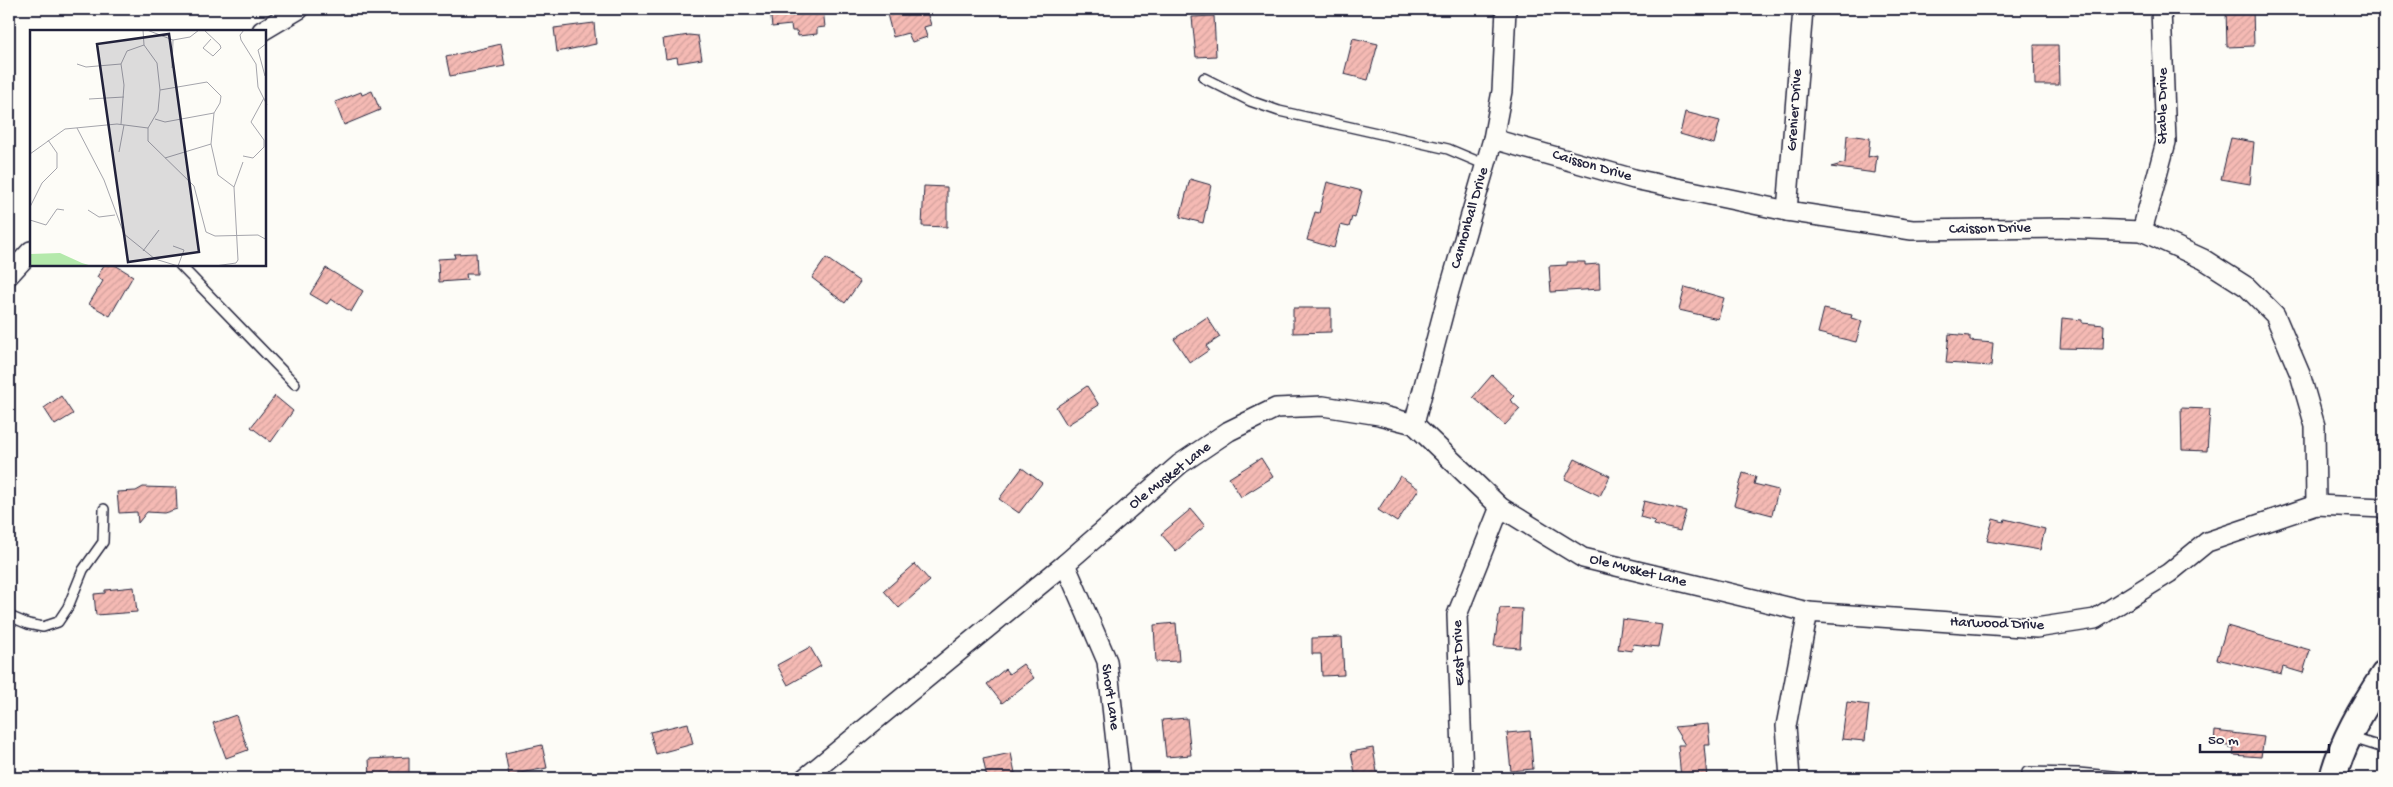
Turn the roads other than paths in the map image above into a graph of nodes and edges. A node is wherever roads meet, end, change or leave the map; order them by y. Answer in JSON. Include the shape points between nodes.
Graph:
{"nodes":[{"id":1,"x":299,"y":9,"type":"edge"},
{"id":2,"x":1506,"y":9,"type":"edge"},
{"id":3,"x":1803,"y":9,"type":"edge"},
{"id":4,"x":2161,"y":9,"type":"edge"},
{"id":5,"x":264,"y":30,"type":"edge"},
{"id":6,"x":1204,"y":78,"type":"dead end"},
{"id":7,"x":1493,"y":139,"type":"junction"},
{"id":8,"x":1486,"y":165,"type":"junction"},
{"id":9,"x":1787,"y":211,"type":"junction"},
{"id":10,"x":2142,"y":231,"type":"junction"},
{"id":11,"x":30,"y":252,"type":"edge"},
{"id":12,"x":181,"y":266,"type":"edge"},
{"id":13,"x":9,"y":274,"type":"edge"},
{"id":14,"x":295,"y":384,"type":"dead end"},
{"id":15,"x":1414,"y":424,"type":"junction"},
{"id":16,"x":2316,"y":505,"type":"junction"},
{"id":17,"x":1500,"y":507,"type":"junction"},
{"id":18,"x":2384,"y":508,"type":"edge"},
{"id":19,"x":104,"y":509,"type":"dead end"},
{"id":20,"x":1065,"y":564,"type":"junction"},
{"id":21,"x":1808,"y":612,"type":"junction"},
{"id":22,"x":9,"y":616,"type":"edge"},
{"id":23,"x":2384,"y":675,"type":"edge"},
{"id":24,"x":2349,"y":737,"type":"junction"},
{"id":25,"x":2384,"y":748,"type":"edge"},
{"id":26,"x":2027,"y":772,"type":"dead end"},
{"id":27,"x":805,"y":778,"type":"edge"},
{"id":28,"x":1120,"y":778,"type":"edge"},
{"id":29,"x":1463,"y":778,"type":"edge"},
{"id":30,"x":1790,"y":778,"type":"edge"},
{"id":31,"x":2135,"y":778,"type":"edge"},
{"id":32,"x":2333,"y":778,"type":"edge"}],
"edges":[{"from":1,"to":5,"type":"street"},
{"from":2,"to":7,"type":"street","name":"Cannonball Drive","via":[[1502,91]]},
{"from":3,"to":9,"type":"street","name":"Grenier Drive"},
{"from":4,"to":10,"type":"street","name":"Stable Drive","via":[[2166,142]]},
{"from":6,"to":8,"type":"lane","via":[[1250,101],[1279,110],[1448,149]]},
{"from":7,"to":8,"type":"street","name":"Cannonball Drive"},
{"from":7,"to":9,"type":"street","name":"Caisson Drive","via":[[1634,179]]},
{"from":8,"to":15,"type":"street","name":"Cannonball Drive"},
{"from":9,"to":10,"type":"street","name":"Caisson Drive","via":[[1912,230],[2064,228]]},
{"from":10,"to":16,"type":"street","name":"Caisson Drive","via":[[2211,263],[2247,287],[2275,315],[2300,374],[2314,426]]},
{"from":11,"to":13,"type":"street"},
{"from":12,"to":14,"type":"lane"},
{"from":15,"to":17,"type":"street","name":"Ole Musket Lane"},
{"from":15,"to":20,"type":"street","name":"Ole Musket Lane","via":[[1323,406],[1276,408],[1229,431],[1180,464]]},
{"from":16,"to":18,"type":"street","name":"Harwood Drive"},
{"from":16,"to":21,"type":"street","name":"Harwood Drive","via":[[2207,542],[2169,572],[2095,619],[2036,628]]},
{"from":17,"to":21,"type":"street","name":"Ole Musket Lane","via":[[1583,558]]},
{"from":17,"to":29,"type":"street","name":"East Drive","via":[[1457,615]]},
{"from":19,"to":22,"type":"lane","via":[[103,542],[83,570],[68,607],[58,622],[43,627]]},
{"from":20,"to":27,"type":"street","name":"Ole Musket Lane"},
{"from":20,"to":28,"type":"street","name":"Short Lane","via":[[1107,662]]},
{"from":21,"to":30,"type":"street","via":[[1786,726]]},
{"from":23,"to":24,"type":"main road"},
{"from":24,"to":25,"type":"lane"},
{"from":24,"to":32,"type":"main road"},
{"from":26,"to":31,"type":"lane"}]}
